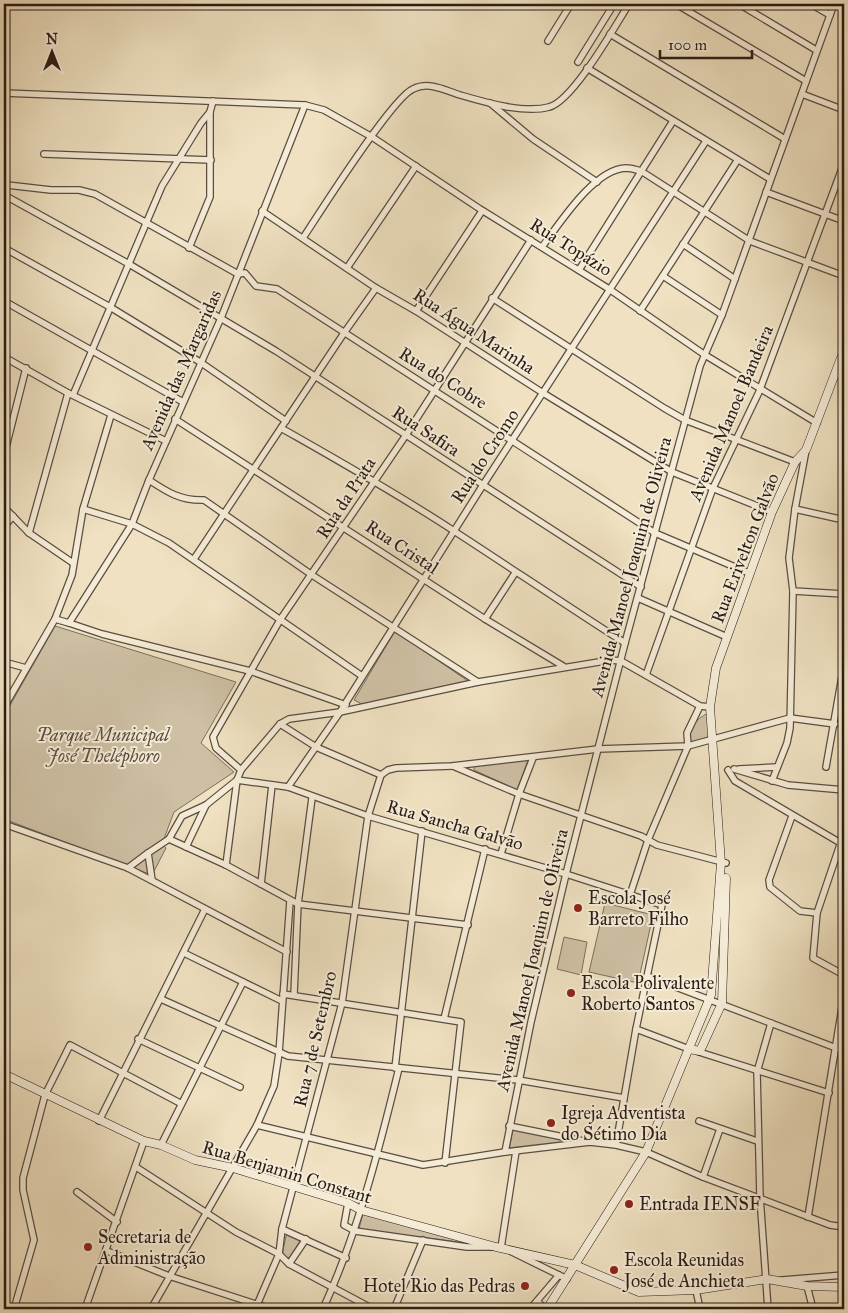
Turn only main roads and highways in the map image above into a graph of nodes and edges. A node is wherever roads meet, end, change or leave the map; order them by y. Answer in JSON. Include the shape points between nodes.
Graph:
{"nodes":[{"id":1,"x":844,"y":350,"type":"edge"},
{"id":2,"x":723,"y":863,"type":"junction"},
{"id":3,"x":706,"y":1009,"type":"junction"},
{"id":4,"x":717,"y":1014,"type":"junction"},
{"id":5,"x":690,"y":1047,"type":"junction"},
{"id":6,"x":4,"y":1074,"type":"edge"},
{"id":7,"x":574,"y":1265,"type":"junction"},
{"id":8,"x":844,"y":1288,"type":"edge"},
{"id":9,"x":546,"y":1309,"type":"edge"}],
"edges":[{"from":1,"to":2,"type":"main road","name":"Rua Erivelton Galvão","via":[[806,450],[795,462],[772,512],[716,668],[710,707]]},
{"from":2,"to":3,"type":"main road","via":[[714,982]]},
{"from":2,"to":4,"type":"main road","via":[[722,1003]]},
{"from":3,"to":4,"type":"main road"},
{"from":3,"to":5,"type":"main road"},
{"from":4,"to":5,"type":"main road","via":[[700,1050]]},
{"from":5,"to":7,"type":"main road","via":[[646,1152]]},
{"from":6,"to":7,"type":"main road","name":"Rua Benjamin Constant","via":[[99,1121],[195,1160],[233,1168],[348,1203],[361,1210]]},
{"from":7,"to":8,"type":"main road","name":"Rua Benjamin Constant","via":[[633,1291],[649,1293],[696,1290],[767,1279]]},
{"from":7,"to":9,"type":"main road","via":[[563,1277]]}]}
